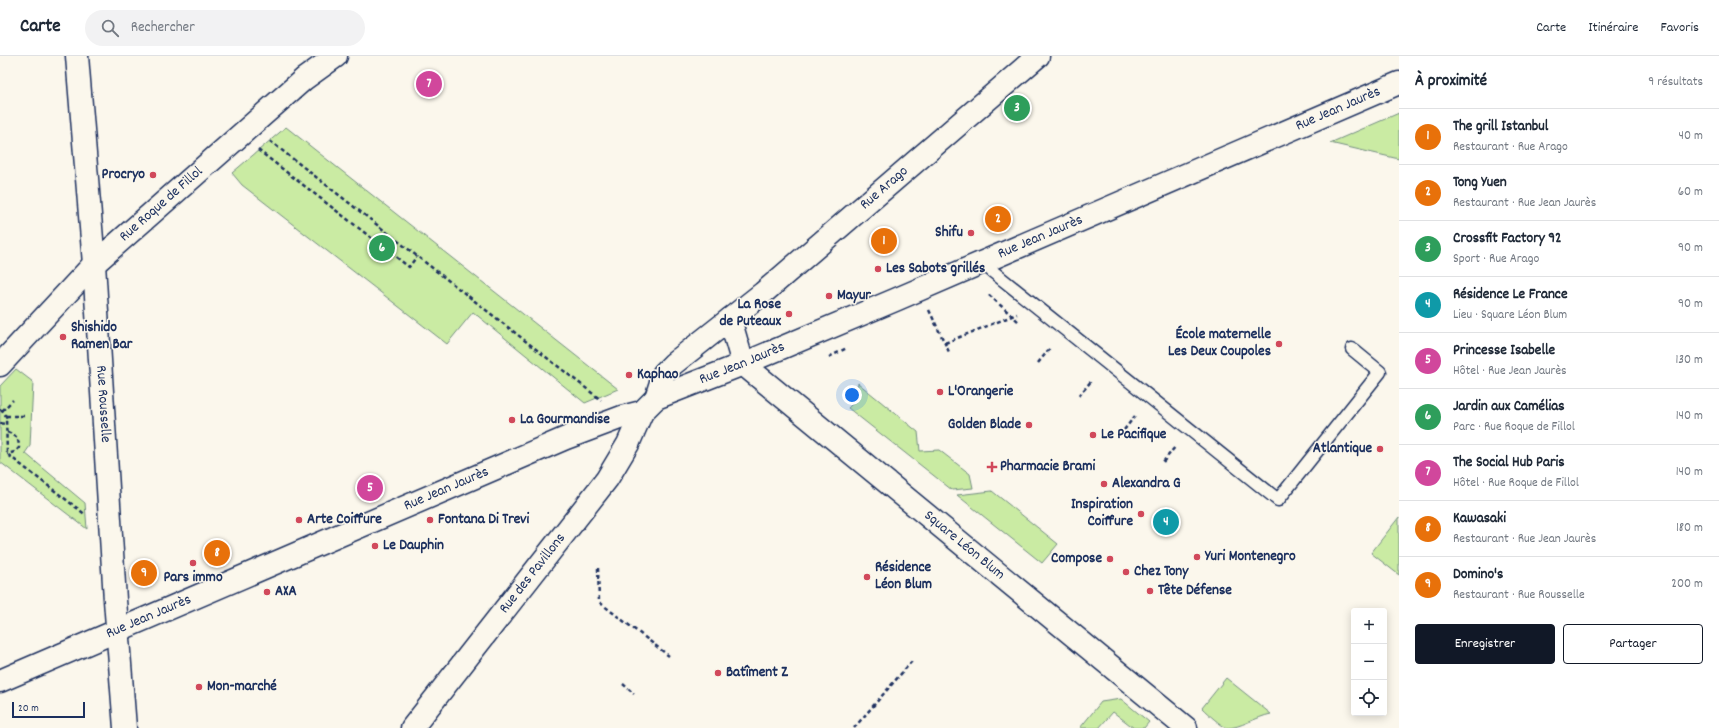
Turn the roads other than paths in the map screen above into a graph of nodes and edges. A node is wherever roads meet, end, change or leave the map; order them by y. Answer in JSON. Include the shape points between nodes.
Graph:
{"nodes":[{"id":1,"x":77,"y":56,"type":"edge"},
{"id":2,"x":336,"y":56,"type":"edge"},
{"id":3,"x":1038,"y":56,"type":"edge"},
{"id":4,"x":1399,"y":84,"type":"edge"},
{"id":5,"x":982,"y":262,"type":"junction"},
{"id":6,"x":94,"y":264,"type":"junction"},
{"id":7,"x":730,"y":318,"type":"junction"},
{"id":8,"x":1352,"y":348,"type":"dead end"},
{"id":9,"x":742,"y":364,"type":"junction"},
{"id":10,"x":0,"y":365,"type":"edge"},
{"id":11,"x":640,"y":409,"type":"junction"},
{"id":12,"x":118,"y":630,"type":"junction"},
{"id":13,"x":0,"y":681,"type":"edge"},
{"id":14,"x":125,"y":728,"type":"edge"},
{"id":15,"x":412,"y":728,"type":"edge"},
{"id":16,"x":1186,"y":728,"type":"edge"}],
"edges":[{"from":1,"to":6,"type":"street","name":"Rue Rousselle"},
{"from":2,"to":6,"type":"street","name":"Rue Roque de Fillol","via":[[304,79],[256,130]]},
{"from":3,"to":7,"type":"street","name":"Rue Arago","via":[[763,293]]},
{"from":4,"to":5,"type":"street","name":"Rue Jean Jaurès"},
{"from":5,"to":8,"type":"lane","via":[[1278,500],[1380,372]]},
{"from":5,"to":9,"type":"street","name":"Rue Jean Jaurès"},
{"from":6,"to":10,"type":"street","name":"Rue Roque de Fillol"},
{"from":6,"to":12,"type":"street","name":"Rue Rousselle"},
{"from":7,"to":9,"type":"street"},
{"from":7,"to":11,"type":"street","name":"Rue Arago","via":[[664,373]]},
{"from":9,"to":11,"type":"street","name":"Rue Jean Jaurès"},
{"from":9,"to":16,"type":"street","name":"Square Léon Blum"},
{"from":11,"to":12,"type":"street","name":"Rue Jean Jaurès","via":[[555,442]]},
{"from":11,"to":15,"type":"street","name":"Rue des Pavillons","via":[[628,444],[607,479]]},
{"from":12,"to":13,"type":"street","name":"Rue Jean Jaurès"},
{"from":12,"to":14,"type":"street","name":"Rue Rousselle"}]}
